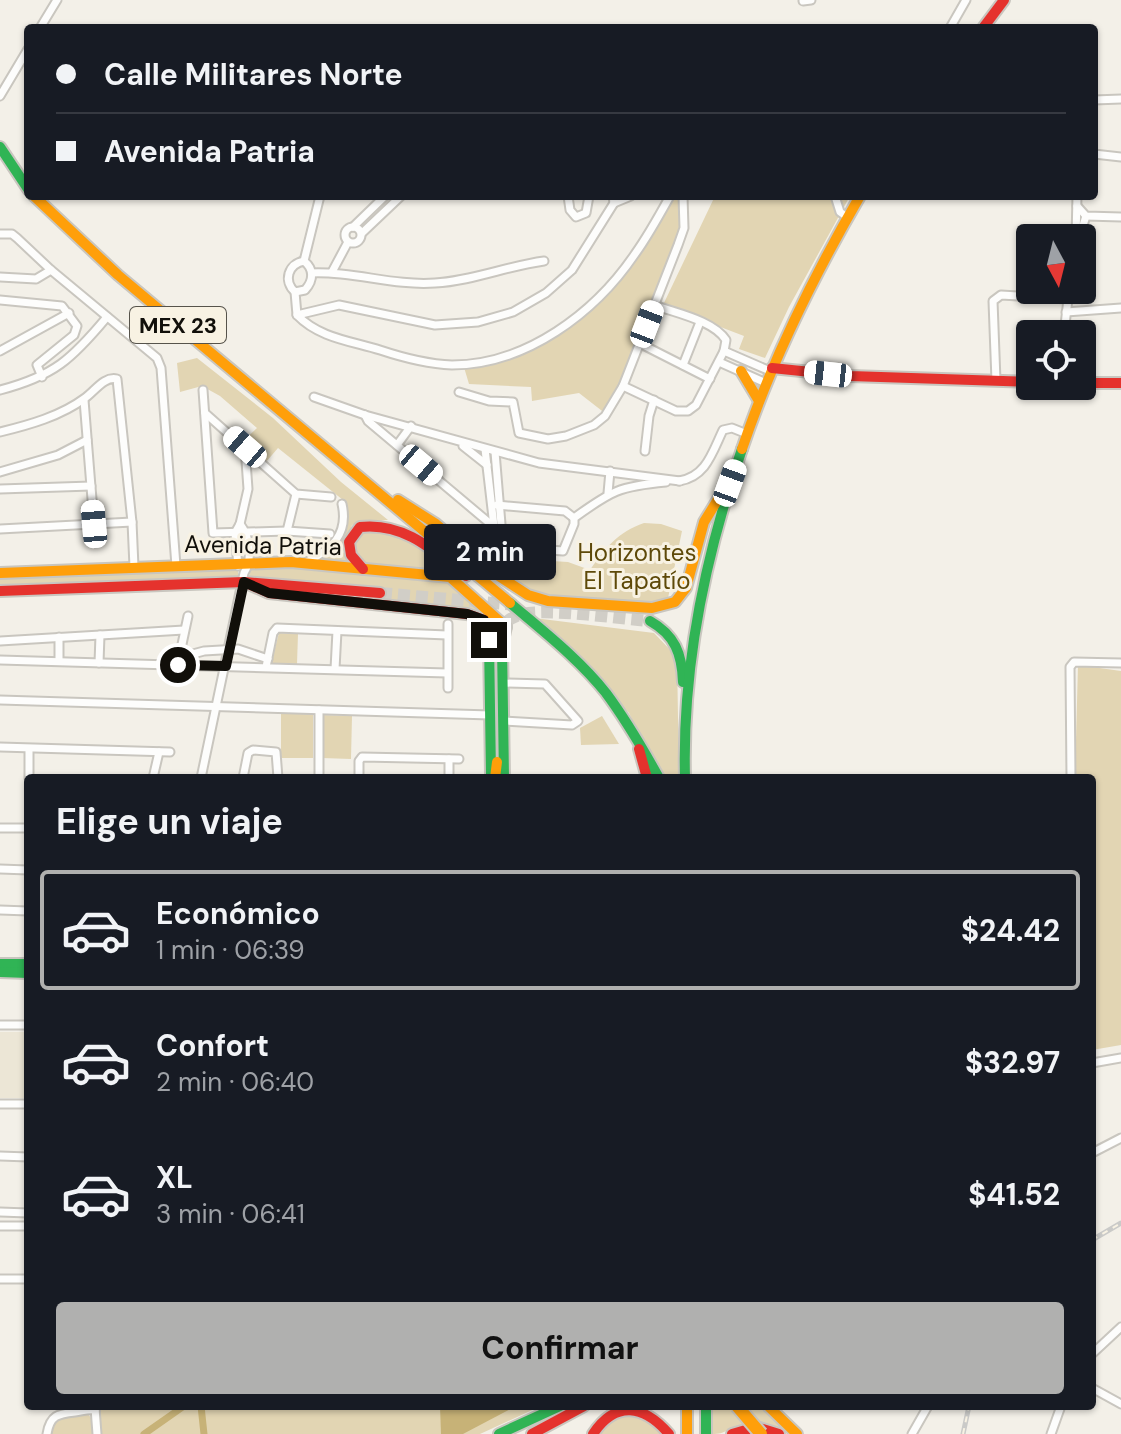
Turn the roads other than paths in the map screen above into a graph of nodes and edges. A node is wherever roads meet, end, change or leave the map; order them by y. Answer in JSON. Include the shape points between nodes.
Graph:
{"nodes":[{"id":1,"x":57,"y":0,"type":"edge"},
{"id":2,"x":811,"y":0,"type":"edge"},
{"id":3,"x":966,"y":0,"type":"edge"},
{"id":4,"x":1004,"y":0,"type":"edge"},
{"id":5,"x":803,"y":1,"type":"edge"},
{"id":6,"x":42,"y":24,"type":"edge"},
{"id":7,"x":952,"y":24,"type":"edge"},
{"id":8,"x":986,"y":24,"type":"edge"},
{"id":9,"x":24,"y":56,"type":"edge"},
{"id":10,"x":0,"y":96,"type":"edge"},
{"id":11,"x":1121,"y":99,"type":"edge"},
{"id":12,"x":1098,"y":100,"type":"edge"},
{"id":13,"x":0,"y":147,"type":"edge"},
{"id":14,"x":1098,"y":154,"type":"edge"},
{"id":15,"x":1121,"y":157,"type":"edge"},
{"id":16,"x":24,"y":183,"type":"edge"},
{"id":17,"x":38,"y":200,"type":"edge"},
{"id":18,"x":319,"y":200,"type":"edge"},
{"id":19,"x":381,"y":200,"type":"edge"},
{"id":20,"x":397,"y":200,"type":"edge"},
{"id":21,"x":569,"y":200,"type":"edge"},
{"id":22,"x":589,"y":200,"type":"edge"},
{"id":23,"x":614,"y":200,"type":"edge"},
{"id":24,"x":668,"y":200,"type":"edge"},
{"id":25,"x":683,"y":200,"type":"edge"},
{"id":26,"x":836,"y":200,"type":"edge"},
{"id":27,"x":858,"y":200,"type":"edge"},
{"id":28,"x":1077,"y":200,"type":"edge"},
{"id":29,"x":1077,"y":206,"type":"junction"},
{"id":30,"x":1086,"y":216,"type":"junction"},
{"id":31,"x":847,"y":217,"type":"junction"},
{"id":32,"x":1121,"y":217,"type":"edge"},
{"id":33,"x":1077,"y":224,"type":"edge"},
{"id":34,"x":1083,"y":224,"type":"edge"},
{"id":35,"x":353,"y":227,"type":"junction"},
{"id":36,"x":362,"y":233,"type":"junction"},
{"id":37,"x":0,"y":234,"type":"edge"},
{"id":38,"x":348,"y":242,"type":"junction"},
{"id":39,"x":304,"y":261,"type":"junction"},
{"id":40,"x":544,"y":261,"type":"dead end"},
{"id":41,"x":51,"y":270,"type":"junction"},
{"id":42,"x":332,"y":272,"type":"junction"},
{"id":43,"x":312,"y":273,"type":"junction"},
{"id":44,"x":0,"y":277,"type":"edge"},
{"id":45,"x":295,"y":292,"type":"junction"},
{"id":46,"x":1016,"y":295,"type":"edge"},
{"id":47,"x":0,"y":300,"type":"edge"},
{"id":48,"x":1067,"y":304,"type":"edge"},
{"id":49,"x":654,"y":305,"type":"junction"},
{"id":50,"x":1121,"y":308,"type":"edge"},
{"id":51,"x":1066,"y":312,"type":"junction"},
{"id":52,"x":69,"y":313,"type":"junction"},
{"id":53,"x":297,"y":315,"type":"junction"},
{"id":54,"x":107,"y":317,"type":"junction"},
{"id":55,"x":1065,"y":320,"type":"edge"},
{"id":56,"x":700,"y":322,"type":"junction"},
{"id":57,"x":639,"y":343,"type":"junction"},
{"id":58,"x":0,"y":351,"type":"edge"},
{"id":59,"x":724,"y":351,"type":"junction"},
{"id":60,"x":719,"y":362,"type":"junction"},
{"id":61,"x":683,"y":365,"type":"junction"},
{"id":62,"x":741,"y":371,"type":"junction"},
{"id":63,"x":769,"y":374,"type":"junction"},
{"id":64,"x":42,"y":377,"type":"junction"},
{"id":65,"x":710,"y":379,"type":"junction"},
{"id":66,"x":996,"y":381,"type":"junction"},
{"id":67,"x":1016,"y":382,"type":"edge"},
{"id":68,"x":1096,"y":383,"type":"edge"},
{"id":69,"x":1121,"y":383,"type":"edge"},
{"id":70,"x":623,"y":386,"type":"junction"},
{"id":71,"x":0,"y":390,"type":"edge"},
{"id":72,"x":203,"y":390,"type":"dead end"},
{"id":73,"x":459,"y":392,"type":"dead end"},
{"id":74,"x":314,"y":397,"type":"dead end"},
{"id":75,"x":84,"y":400,"type":"junction"},
{"id":76,"x":654,"y":400,"type":"junction"},
{"id":77,"x":759,"y":401,"type":"junction"},
{"id":78,"x":205,"y":413,"type":"junction"},
{"id":79,"x":365,"y":415,"type":"junction"},
{"id":80,"x":411,"y":426,"type":"junction"},
{"id":81,"x":0,"y":432,"type":"edge"},
{"id":82,"x":747,"y":434,"type":"junction"},
{"id":83,"x":87,"y":440,"type":"junction"},
{"id":84,"x":459,"y":442,"type":"junction"},
{"id":85,"x":397,"y":445,"type":"junction"},
{"id":86,"x":245,"y":447,"type":"junction"},
{"id":87,"x":485,"y":449,"type":"junction"},
{"id":88,"x":645,"y":451,"type":"dead end"},
{"id":89,"x":495,"y":452,"type":"junction"},
{"id":90,"x":487,"y":465,"type":"junction"},
{"id":91,"x":610,"y":471,"type":"junction"},
{"id":92,"x":0,"y":472,"type":"edge"},
{"id":93,"x":644,"y":480,"type":"junction"},
{"id":94,"x":730,"y":483,"type":"junction"},
{"id":95,"x":91,"y":486,"type":"junction"},
{"id":96,"x":0,"y":489,"type":"edge"},
{"id":97,"x":608,"y":493,"type":"junction"},
{"id":98,"x":296,"y":494,"type":"junction"},
{"id":99,"x":384,"y":496,"type":"junction"},
{"id":100,"x":331,"y":497,"type":"dead end"},
{"id":101,"x":342,"y":504,"type":"dead end"},
{"id":102,"x":495,"y":505,"type":"junction"},
{"id":103,"x":574,"y":518,"type":"junction"},
{"id":104,"x":132,"y":522,"type":"junction"},
{"id":105,"x":94,"y":524,"type":"junction"},
{"id":106,"x":240,"y":524,"type":"junction"},
{"id":107,"x":493,"y":526,"type":"junction"},
{"id":108,"x":717,"y":528,"type":"junction"},
{"id":109,"x":0,"y":529,"type":"edge"},
{"id":110,"x":287,"y":531,"type":"junction"},
{"id":111,"x":235,"y":533,"type":"junction"},
{"id":112,"x":247,"y":533,"type":"junction"},
{"id":113,"x":330,"y":534,"type":"dead end"},
{"id":114,"x":500,"y":550,"type":"junction"},
{"id":115,"x":477,"y":557,"type":"junction"},
{"id":116,"x":303,"y":563,"type":"junction"},
{"id":117,"x":176,"y":566,"type":"junction"},
{"id":118,"x":134,"y":567,"type":"junction"},
{"id":119,"x":363,"y":569,"type":"junction"},
{"id":120,"x":1,"y":570,"type":"edge"},
{"id":121,"x":76,"y":570,"type":"junction"},
{"id":122,"x":491,"y":570,"type":"junction"},
{"id":123,"x":244,"y":571,"type":"junction"},
{"id":124,"x":76,"y":588,"type":"junction"},
{"id":125,"x":494,"y":590,"type":"junction"},
{"id":126,"x":0,"y":591,"type":"edge"},
{"id":127,"x":380,"y":593,"type":"tunnel mouth"},
{"id":128,"x":188,"y":616,"type":"dead end"},
{"id":129,"x":533,"y":623,"type":"junction"},
{"id":130,"x":448,"y":624,"type":"dead end"},
{"id":131,"x":506,"y":627,"type":"junction"},
{"id":132,"x":184,"y":630,"type":"junction"},
{"id":133,"x":337,"y":631,"type":"junction"},
{"id":134,"x":100,"y":635,"type":"junction"},
{"id":135,"x":447,"y":635,"type":"junction"},
{"id":136,"x":59,"y":637,"type":"junction"},
{"id":137,"x":489,"y":640,"type":"junction"},
{"id":138,"x":0,"y":641,"type":"edge"},
{"id":139,"x":228,"y":650,"type":"junction"},
{"id":140,"x":0,"y":660,"type":"edge"},
{"id":141,"x":59,"y":661,"type":"junction"},
{"id":142,"x":178,"y":662,"type":"junction"},
{"id":143,"x":99,"y":663,"type":"junction"},
{"id":144,"x":267,"y":663,"type":"junction"},
{"id":145,"x":1121,"y":663,"type":"edge"},
{"id":146,"x":226,"y":666,"type":"junction"},
{"id":147,"x":335,"y":669,"type":"junction"},
{"id":148,"x":447,"y":673,"type":"junction"},
{"id":149,"x":503,"y":683,"type":"junction"},
{"id":150,"x":448,"y":688,"type":"dead end"},
{"id":151,"x":0,"y":700,"type":"edge"},
{"id":152,"x":217,"y":707,"type":"junction"},
{"id":153,"x":319,"y":710,"type":"junction"},
{"id":154,"x":490,"y":715,"type":"junction"},
{"id":155,"x":504,"y":721,"type":"junction"},
{"id":156,"x":685,"y":734,"type":"junction"},
{"id":157,"x":635,"y":735,"type":"junction"},
{"id":158,"x":0,"y":747,"type":"edge"},
{"id":159,"x":29,"y":749,"type":"junction"},
{"id":160,"x":159,"y":752,"type":"junction"},
{"id":161,"x":170,"y":752,"type":"dead end"},
{"id":162,"x":449,"y":759,"type":"junction"},
{"id":163,"x":459,"y":759,"type":"dead end"},
{"id":164,"x":497,"y":762,"type":"tunnel mouth"},
{"id":165,"x":29,"y":774,"type":"edge"},
{"id":166,"x":154,"y":774,"type":"edge"},
{"id":167,"x":202,"y":774,"type":"edge"},
{"id":168,"x":244,"y":774,"type":"edge"},
{"id":169,"x":278,"y":774,"type":"edge"},
{"id":170,"x":319,"y":774,"type":"edge"},
{"id":171,"x":359,"y":774,"type":"edge"},
{"id":172,"x":449,"y":774,"type":"edge"},
{"id":173,"x":493,"y":774,"type":"edge"},
{"id":174,"x":494,"y":774,"type":"edge"},
{"id":175,"x":504,"y":774,"type":"edge"},
{"id":176,"x":646,"y":774,"type":"edge"},
{"id":177,"x":657,"y":774,"type":"edge"},
{"id":178,"x":685,"y":774,"type":"edge"},
{"id":179,"x":1071,"y":774,"type":"edge"},
{"id":180,"x":0,"y":828,"type":"edge"},
{"id":181,"x":24,"y":828,"type":"edge"},
{"id":182,"x":0,"y":869,"type":"edge"},
{"id":183,"x":24,"y":870,"type":"edge"},
{"id":184,"x":0,"y":910,"type":"edge"},
{"id":185,"x":24,"y":911,"type":"edge"},
{"id":186,"x":0,"y":964,"type":"edge"},
{"id":187,"x":24,"y":964,"type":"edge"},
{"id":188,"x":0,"y":972,"type":"edge"},
{"id":189,"x":24,"y":973,"type":"edge"},
{"id":190,"x":0,"y":1025,"type":"edge"},
{"id":191,"x":24,"y":1025,"type":"edge"},
{"id":192,"x":1121,"y":1058,"type":"edge"},
{"id":193,"x":1096,"y":1062,"type":"edge"},
{"id":194,"x":0,"y":1104,"type":"edge"},
{"id":195,"x":24,"y":1104,"type":"edge"},
{"id":196,"x":1121,"y":1138,"type":"edge"},
{"id":197,"x":1096,"y":1151,"type":"edge"},
{"id":198,"x":0,"y":1156,"type":"edge"},
{"id":199,"x":24,"y":1157,"type":"edge"},
{"id":200,"x":0,"y":1212,"type":"edge"},
{"id":201,"x":24,"y":1213,"type":"edge"},
{"id":202,"x":0,"y":1226,"type":"edge"},
{"id":203,"x":24,"y":1226,"type":"edge"},
{"id":204,"x":0,"y":1279,"type":"edge"},
{"id":205,"x":24,"y":1279,"type":"edge"},
{"id":206,"x":1121,"y":1327,"type":"edge"},
{"id":207,"x":1096,"y":1350,"type":"edge"},
{"id":208,"x":1096,"y":1390,"type":"edge"},
{"id":209,"x":1121,"y":1404,"type":"edge"},
{"id":210,"x":81,"y":1410,"type":"edge"},
{"id":211,"x":91,"y":1410,"type":"edge"},
{"id":212,"x":551,"y":1410,"type":"edge"},
{"id":213,"x":577,"y":1410,"type":"edge"},
{"id":214,"x":630,"y":1410,"type":"edge"},
{"id":215,"x":636,"y":1410,"type":"edge"},
{"id":216,"x":687,"y":1410,"type":"edge"},
{"id":217,"x":706,"y":1410,"type":"edge"},
{"id":218,"x":740,"y":1410,"type":"edge"},
{"id":219,"x":772,"y":1410,"type":"edge"},
{"id":220,"x":926,"y":1410,"type":"edge"},
{"id":221,"x":1060,"y":1410,"type":"edge"},
{"id":222,"x":47,"y":1434,"type":"edge"},
{"id":223,"x":97,"y":1434,"type":"edge"},
{"id":224,"x":499,"y":1434,"type":"edge"},
{"id":225,"x":532,"y":1434,"type":"edge"},
{"id":226,"x":593,"y":1434,"type":"edge"},
{"id":227,"x":669,"y":1434,"type":"edge"},
{"id":228,"x":687,"y":1434,"type":"edge"},
{"id":229,"x":706,"y":1434,"type":"edge"},
{"id":230,"x":732,"y":1434,"type":"edge"},
{"id":231,"x":761,"y":1434,"type":"edge"},
{"id":232,"x":779,"y":1434,"type":"edge"},
{"id":233,"x":797,"y":1434,"type":"edge"},
{"id":234,"x":912,"y":1434,"type":"edge"},
{"id":235,"x":1051,"y":1434,"type":"edge"}],
"edges":[{"from":1,"to":6,"type":"street"},
{"from":2,"to":5,"type":"street"},
{"from":3,"to":7,"type":"street"},
{"from":4,"to":8,"type":"main road"},
{"from":9,"to":10,"type":"street"},
{"from":11,"to":12,"type":"street"},
{"from":13,"to":16,"type":"main road"},
{"from":14,"to":15,"type":"street"},
{"from":17,"to":99,"type":"main road","number":"MEX 23","via":[[118,275]]},
{"from":18,"to":39,"type":"street"},
{"from":19,"to":35,"type":"street"},
{"from":20,"to":36,"type":"street"},
{"from":21,"to":22,"type":"street","via":[[576,217],[582,216]]},
{"from":23,"to":53,"type":"street","via":[[572,270],[513,312],[478,322],[435,325],[339,305]]},
{"from":24,"to":53,"type":"street","via":[[635,255],[589,307],[543,339],[506,356],[454,365],[416,361],[322,334]]},
{"from":25,"to":49,"type":"street","via":[[684,228]]},
{"from":26,"to":31,"type":"street"},
{"from":27,"to":31,"type":"main road"},
{"from":28,"to":29,"type":"street"},
{"from":29,"to":30,"type":"street"},
{"from":29,"to":33,"type":"street"},
{"from":30,"to":32,"type":"street"},
{"from":30,"to":34,"type":"street"},
{"from":31,"to":63,"type":"main road"},
{"from":35,"to":36,"type":"street"},
{"from":35,"to":38,"type":"street","via":[[345,234]]},
{"from":36,"to":38,"type":"street","via":[[357,243]]},
{"from":37,"to":41,"type":"street","via":[[12,234]]},
{"from":38,"to":42,"type":"street"},
{"from":39,"to":43,"type":"street"},
{"from":39,"to":45,"type":"street","via":[[295,263],[289,274]]},
{"from":40,"to":42,"type":"street","via":[[434,283]]},
{"from":41,"to":44,"type":"street","via":[[36,279]]},
{"from":41,"to":54,"type":"street"},
{"from":42,"to":43,"type":"street"},
{"from":43,"to":45,"type":"street","via":[[308,287]]},
{"from":45,"to":53,"type":"street"},
{"from":46,"to":66,"type":"street","via":[[993,301]]},
{"from":47,"to":52,"type":"street","via":[[55,304]]},
{"from":48,"to":51,"type":"street"},
{"from":49,"to":56,"type":"street"},
{"from":49,"to":57,"type":"street"},
{"from":50,"to":51,"type":"street"},
{"from":51,"to":55,"type":"street"},
{"from":52,"to":58,"type":"street"},
{"from":52,"to":64,"type":"street","via":[[77,331],[37,365]]},
{"from":54,"to":64,"type":"street","via":[[78,351]]},
{"from":54,"to":117,"type":"street","via":[[157,358],[161,368]]},
{"from":56,"to":59,"type":"street","via":[[724,335]]},
{"from":56,"to":61,"type":"street"},
{"from":57,"to":61,"type":"street"},
{"from":57,"to":70,"type":"street"},
{"from":59,"to":60,"type":"street"},
{"from":59,"to":63,"type":"street"},
{"from":60,"to":62,"type":"street"},
{"from":60,"to":65,"type":"street"},
{"from":61,"to":65,"type":"street"},
{"from":62,"to":63,"type":"street"},
{"from":62,"to":77,"type":"main road"},
{"from":63,"to":66,"type":"main road"},
{"from":63,"to":77,"type":"main road"},
{"from":64,"to":71,"type":"street"},
{"from":65,"to":76,"type":"street","via":[[688,411]]},
{"from":66,"to":67,"type":"main road"},
{"from":68,"to":69,"type":"main road"},
{"from":70,"to":73,"type":"street","via":[[594,425],[548,439],[519,433],[513,402]]},
{"from":70,"to":76,"type":"street"},
{"from":72,"to":78,"type":"street"},
{"from":74,"to":79,"type":"street"},
{"from":75,"to":81,"type":"street"},
{"from":75,"to":83,"type":"street"},
{"from":75,"to":104,"type":"street","via":[[107,379],[117,379]]},
{"from":76,"to":88,"type":"street"},
{"from":77,"to":82,"type":"main road"},
{"from":78,"to":86,"type":"street"},
{"from":78,"to":111,"type":"street","via":[[213,533]]},
{"from":79,"to":80,"type":"street"},
{"from":79,"to":85,"type":"street"},
{"from":80,"to":84,"type":"street"},
{"from":80,"to":85,"type":"street"},
{"from":82,"to":93,"type":"street","via":[[726,428],[699,474],[680,481]]},
{"from":82,"to":94,"type":"main road"},
{"from":83,"to":92,"type":"street","via":[[58,455]]},
{"from":83,"to":95,"type":"street"},
{"from":84,"to":87,"type":"street"},
{"from":84,"to":90,"type":"street"},
{"from":85,"to":107,"type":"street"},
{"from":86,"to":98,"type":"street"},
{"from":86,"to":106,"type":"street","via":[[248,489]]},
{"from":87,"to":89,"type":"street"},
{"from":87,"to":90,"type":"street"},
{"from":89,"to":91,"type":"street"},
{"from":89,"to":102,"type":"street"},
{"from":90,"to":102,"type":"street"},
{"from":91,"to":93,"type":"street"},
{"from":91,"to":97,"type":"street"},
{"from":93,"to":97,"type":"street"},
{"from":94,"to":108,"type":"main road"},
{"from":94,"to":122,"type":"main road","via":[[701,530],[684,591],[666,606],[540,600]]},
{"from":95,"to":96,"type":"street"},
{"from":95,"to":105,"type":"street"},
{"from":97,"to":103,"type":"street"},
{"from":98,"to":100,"type":"street"},
{"from":98,"to":110,"type":"street"},
{"from":99,"to":115,"type":"main road","via":[[418,512]]},
{"from":99,"to":125,"type":"main road","number":"MEX 23"},
{"from":101,"to":116,"type":"street","via":[[338,539]]},
{"from":102,"to":103,"type":"street","via":[[565,511]]},
{"from":102,"to":107,"type":"street"},
{"from":102,"to":114,"type":"street"},
{"from":103,"to":114,"type":"street","via":[[563,551]]},
{"from":104,"to":105,"type":"street"},
{"from":104,"to":118,"type":"street"},
{"from":105,"to":109,"type":"street"},
{"from":106,"to":111,"type":"street"},
{"from":106,"to":112,"type":"street"},
{"from":107,"to":114,"type":"street"},
{"from":108,"to":156,"type":"main road","via":[[700,604]]},
{"from":108,"to":156,"type":"main road","via":[[687,600],[674,611],[651,618],[670,634],[681,654]]},
{"from":110,"to":112,"type":"street"},
{"from":110,"to":113,"type":"street"},
{"from":111,"to":112,"type":"street"},
{"from":111,"to":123,"type":"street"},
{"from":112,"to":123,"type":"street"},
{"from":114,"to":115,"type":"street"},
{"from":115,"to":122,"type":"main road"},
{"from":116,"to":119,"type":"main road","name":"Avenida Patria"},
{"from":116,"to":123,"type":"main road","name":"Avenida Patria"},
{"from":117,"to":118,"type":"main road","name":"Avenida Patria"},
{"from":117,"to":123,"type":"main road","name":"Avenida Patria"},
{"from":118,"to":121,"type":"main road","name":"Avenida Patria"},
{"from":119,"to":125,"type":"main road","via":[[350,552],[351,536],[360,527],[383,526],[402,530],[468,578]]},
{"from":119,"to":131,"type":"main road","name":"Avenida Patria","via":[[450,577]]},
{"from":120,"to":121,"type":"main road","name":"Avenida Patria"},
{"from":121,"to":124,"type":"main road"},
{"from":122,"to":129,"type":"main road"},
{"from":123,"to":124,"type":"main road","name":"Avenida Patria"},
{"from":123,"to":127,"type":"main road"},
{"from":123,"to":137,"type":"main road","name":"Avenida Patria","via":[[269,593],[467,614],[484,620]]},
{"from":123,"to":139,"type":"street"},
{"from":124,"to":126,"type":"main road","name":"Avenida Patria"},
{"from":125,"to":129,"type":"main road","number":"MEX 23"},
{"from":128,"to":132,"type":"street"},
{"from":129,"to":157,"type":"main road","number":"MEX 23","via":[[604,691]]},
{"from":130,"to":135,"type":"street"},
{"from":131,"to":137,"type":"main road","via":[[494,624]]},
{"from":131,"to":149,"type":"main road"},
{"from":132,"to":134,"type":"street"},
{"from":132,"to":142,"type":"street"},
{"from":133,"to":135,"type":"street"},
{"from":133,"to":144,"type":"street","via":[[275,629]]},
{"from":133,"to":147,"type":"street"},
{"from":134,"to":136,"type":"street"},
{"from":134,"to":143,"type":"street"},
{"from":135,"to":148,"type":"street"},
{"from":136,"to":138,"type":"street"},
{"from":136,"to":141,"type":"street"},
{"from":137,"to":154,"type":"main road"},
{"from":139,"to":142,"type":"street","via":[[204,651]]},
{"from":139,"to":144,"type":"street","via":[[246,650]]},
{"from":139,"to":146,"type":"street"},
{"from":140,"to":141,"type":"street"},
{"from":141,"to":143,"type":"street"},
{"from":142,"to":143,"type":"street"},
{"from":142,"to":146,"type":"street"},
{"from":144,"to":146,"type":"street"},
{"from":144,"to":147,"type":"street"},
{"from":145,"to":179,"type":"street","via":[[1081,660],[1070,667]]},
{"from":146,"to":152,"type":"street"},
{"from":147,"to":148,"type":"street"},
{"from":148,"to":150,"type":"street"},
{"from":149,"to":155,"type":"main road"},
{"from":149,"to":155,"type":"street","via":[[545,684],[578,721]]},
{"from":151,"to":152,"type":"street"},
{"from":152,"to":153,"type":"street"},
{"from":152,"to":167,"type":"street"},
{"from":153,"to":154,"type":"street"},
{"from":153,"to":170,"type":"street"},
{"from":154,"to":173,"type":"main road"},
{"from":155,"to":175,"type":"main road"},
{"from":156,"to":178,"type":"main road"},
{"from":157,"to":176,"type":"main road"},
{"from":157,"to":177,"type":"main road","number":"MEX 23"},
{"from":158,"to":159,"type":"street"},
{"from":159,"to":160,"type":"street"},
{"from":159,"to":165,"type":"street"},
{"from":160,"to":161,"type":"street"},
{"from":160,"to":166,"type":"street"},
{"from":162,"to":163,"type":"street"},
{"from":162,"to":171,"type":"street","via":[[361,758]]},
{"from":162,"to":172,"type":"street"},
{"from":164,"to":174,"type":"main road"},
{"from":168,"to":169,"type":"street","via":[[249,751],[276,752]]},
{"from":180,"to":181,"type":"street"},
{"from":182,"to":183,"type":"street"},
{"from":184,"to":185,"type":"street"},
{"from":186,"to":187,"type":"main road"},
{"from":188,"to":189,"type":"main road"},
{"from":190,"to":191,"type":"street"},
{"from":192,"to":193,"type":"street"},
{"from":194,"to":195,"type":"street"},
{"from":196,"to":197,"type":"street"},
{"from":198,"to":199,"type":"street"},
{"from":200,"to":201,"type":"street"},
{"from":202,"to":203,"type":"street"},
{"from":204,"to":205,"type":"street"},
{"from":206,"to":207,"type":"street"},
{"from":208,"to":209,"type":"street"},
{"from":210,"to":222,"type":"street","via":[[55,1416]]},
{"from":211,"to":223,"type":"street"},
{"from":212,"to":224,"type":"main road"},
{"from":213,"to":225,"type":"main road"},
{"from":214,"to":226,"type":"main road","via":[[601,1421]]},
{"from":215,"to":227,"type":"main road","via":[[656,1418]]},
{"from":216,"to":228,"type":"main road"},
{"from":217,"to":229,"type":"main road"},
{"from":218,"to":231,"type":"main road","bridge":true},
{"from":219,"to":233,"type":"main road"},
{"from":220,"to":234,"type":"street"},
{"from":221,"to":235,"type":"street"},
{"from":230,"to":232,"type":"main road","via":[[751,1427]]}]}
